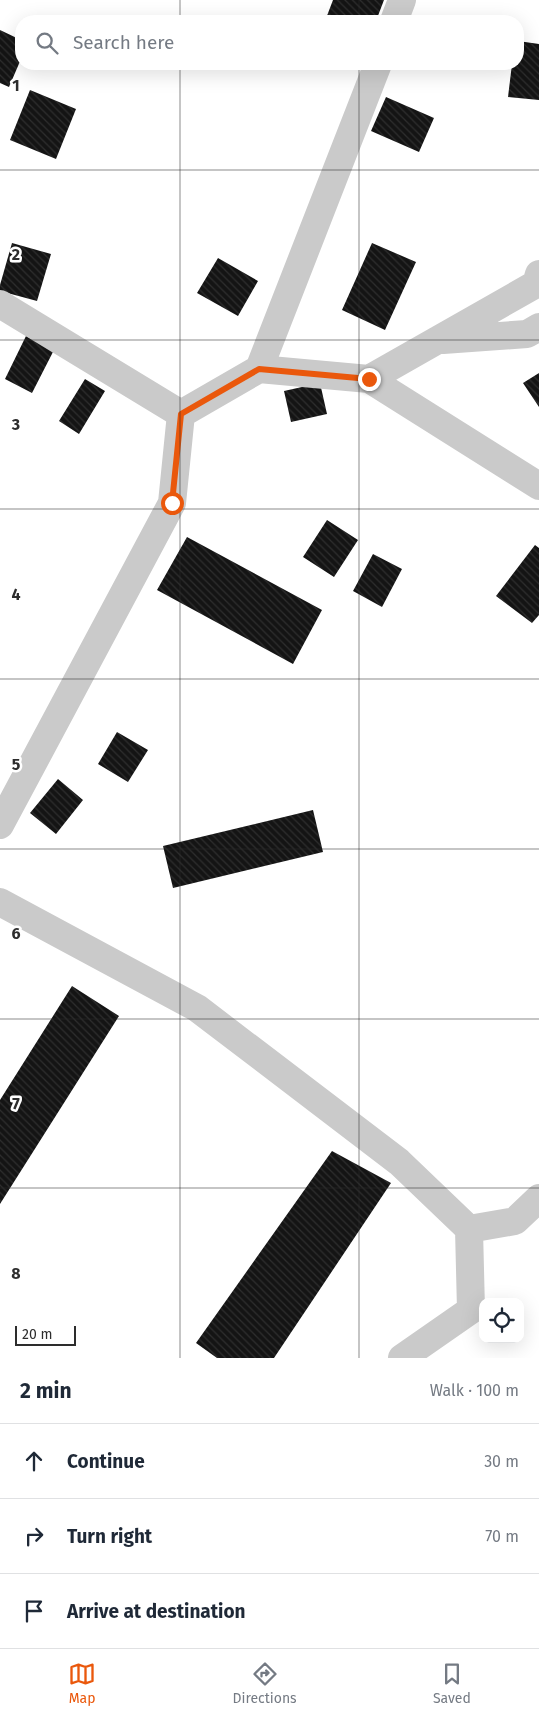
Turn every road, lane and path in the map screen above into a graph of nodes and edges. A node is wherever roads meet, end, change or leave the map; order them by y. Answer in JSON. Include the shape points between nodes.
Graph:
{"nodes":[{"id":1,"x":402,"y":0,"type":"edge"},
{"id":2,"x":396,"y":15,"type":"edge"},
{"id":3,"x":376,"y":70,"type":"edge"},
{"id":4,"x":538,"y":280,"type":"edge"},
{"id":5,"x":0,"y":304,"type":"edge"},
{"id":6,"x":539,"y":327,"type":"edge"},
{"id":7,"x":437,"y":340,"type":"junction"},
{"id":8,"x":259,"y":369,"type":"junction"},
{"id":9,"x":369,"y":379,"type":"junction"},
{"id":10,"x":181,"y":414,"type":"junction"},
{"id":11,"x":539,"y":486,"type":"edge"},
{"id":12,"x":0,"y":825,"type":"edge"},
{"id":13,"x":0,"y":902,"type":"edge"},
{"id":14,"x":539,"y":1198,"type":"edge"},
{"id":15,"x":469,"y":1229,"type":"junction"},
{"id":16,"x":402,"y":1358,"type":"edge"}],
"edges":[{"from":1,"to":2,"type":"street"},
{"from":3,"to":8,"type":"street"},
{"from":4,"to":7,"type":"street"},
{"from":5,"to":10,"type":"street"},
{"from":6,"to":7,"type":"street","via":[[528,334]]},
{"from":7,"to":9,"type":"street"},
{"from":8,"to":9,"type":"street"},
{"from":8,"to":10,"type":"street"},
{"from":9,"to":11,"type":"street"},
{"from":10,"to":12,"type":"street","via":[[172,503]]},
{"from":13,"to":15,"type":"street","via":[[197,1008],[399,1162]]},
{"from":14,"to":15,"type":"street","via":[[516,1221]]},
{"from":15,"to":16,"type":"street","via":[[471,1310]]}]}
